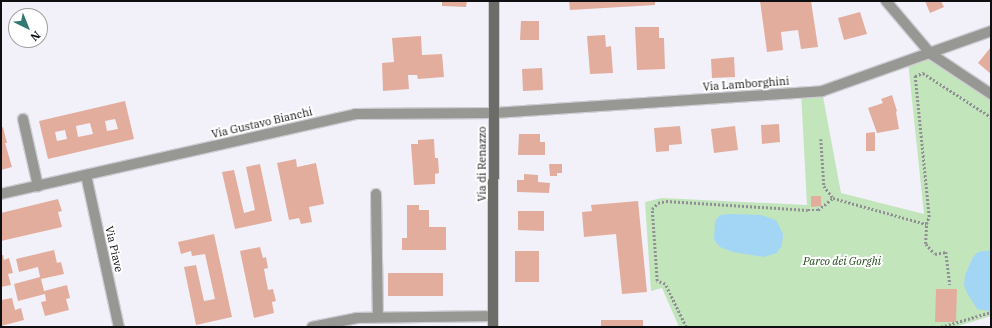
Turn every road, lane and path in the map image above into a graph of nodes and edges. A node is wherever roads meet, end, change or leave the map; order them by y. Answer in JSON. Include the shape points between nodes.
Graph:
{"nodes":[{"id":1,"x":494,"y":1,"type":"edge"},
{"id":2,"x":886,"y":1,"type":"edge"},
{"id":3,"x":991,"y":31,"type":"edge"},
{"id":4,"x":931,"y":54,"type":"junction"},
{"id":5,"x":991,"y":94,"type":"edge"},
{"id":6,"x":494,"y":113,"type":"junction"},
{"id":7,"x":991,"y":117,"type":"edge"},
{"id":8,"x":23,"y":119,"type":"dead end"},
{"id":9,"x":821,"y":139,"type":"dead end"},
{"id":10,"x":86,"y":175,"type":"junction"},
{"id":11,"x":38,"y":186,"type":"junction"},
{"id":12,"x":1,"y":194,"type":"edge"},
{"id":13,"x":376,"y":194,"type":"dead end"},
{"id":14,"x":833,"y":198,"type":"junction"},
{"id":15,"x":927,"y":222,"type":"junction"},
{"id":16,"x":950,"y":285,"type":"dead end"},
{"id":17,"x":991,"y":312,"type":"edge"},
{"id":18,"x":493,"y":316,"type":"junction"},
{"id":19,"x":378,"y":317,"type":"junction"},
{"id":20,"x":119,"y":327,"type":"edge"},
{"id":21,"x":312,"y":327,"type":"edge"},
{"id":22,"x":493,"y":327,"type":"edge"},
{"id":23,"x":686,"y":327,"type":"edge"},
{"id":24,"x":941,"y":327,"type":"edge"}],
"edges":[{"from":1,"to":6,"type":"street","name":"Via di Renazzo"},
{"from":2,"to":4,"type":"street"},
{"from":3,"to":4,"type":"street","name":"Via Lamborghini"},
{"from":4,"to":5,"type":"street"},
{"from":4,"to":6,"type":"street","name":"Via Lamborghini","via":[[822,91]]},
{"from":6,"to":10,"type":"street","name":"Via Gustavo Bianchi","via":[[355,114]]},
{"from":6,"to":18,"type":"street","name":"Via di Renazzo"},
{"from":7,"to":15,"type":"path","via":[[923,73],[916,76],[929,217]]},
{"from":8,"to":11,"type":"street"},
{"from":9,"to":14,"type":"path","via":[[824,186]]},
{"from":10,"to":11,"type":"street","name":"Via Gustavo Bianchi"},
{"from":10,"to":20,"type":"street","name":"Via Piave"},
{"from":11,"to":12,"type":"street","name":"Via Gustavo Bianchi"},
{"from":13,"to":19,"type":"street"},
{"from":14,"to":15,"type":"path","via":[[926,224]]},
{"from":14,"to":23,"type":"path","via":[[818,210],[666,201],[658,203],[652,209],[658,281],[664,284]]},
{"from":15,"to":16,"type":"path","via":[[926,244],[935,254],[946,252]]},
{"from":17,"to":24,"type":"path"},
{"from":18,"to":19,"type":"street"},
{"from":18,"to":22,"type":"street","name":"Via di Renazzo"},
{"from":19,"to":21,"type":"street","via":[[344,320]]}]}
